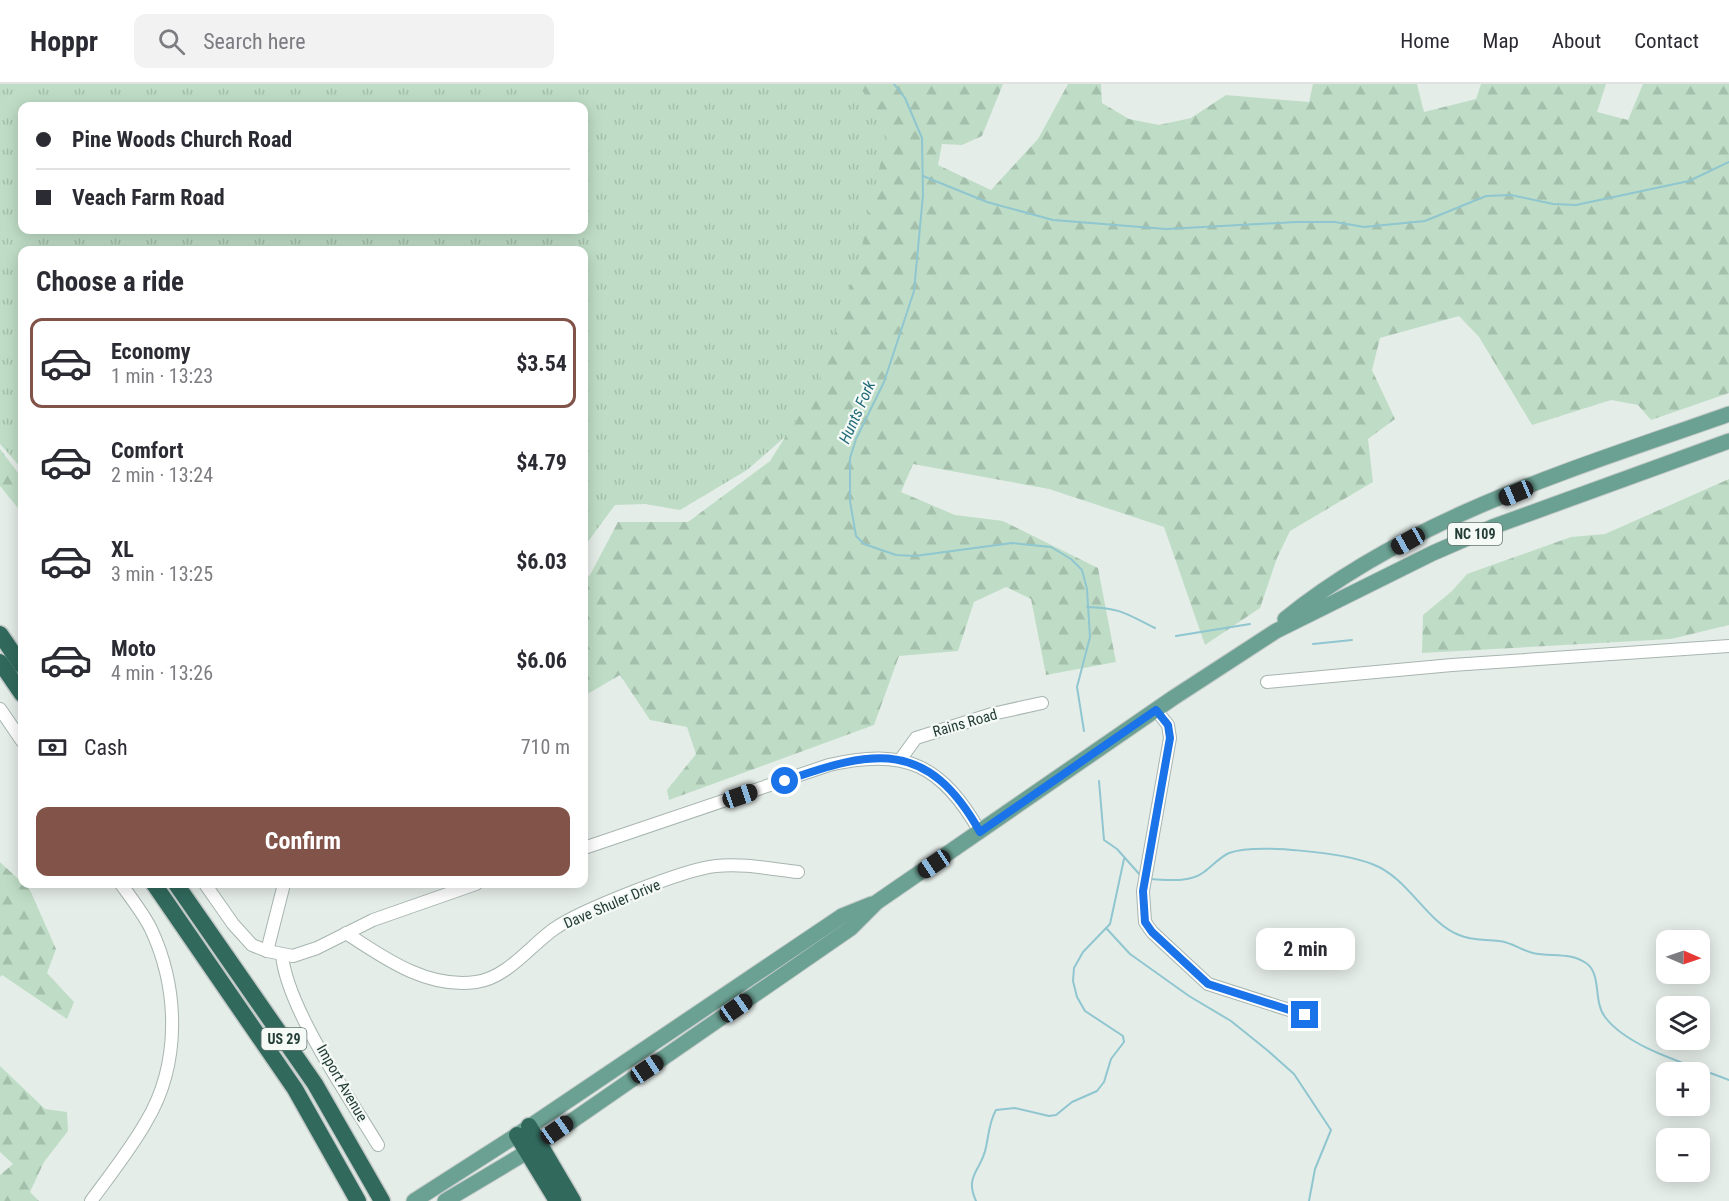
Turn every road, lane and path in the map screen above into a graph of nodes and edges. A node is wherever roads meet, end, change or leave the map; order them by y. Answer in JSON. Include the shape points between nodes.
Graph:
{"nodes":[{"id":1,"x":1729,"y":414,"type":"edge"},
{"id":2,"x":1729,"y":441,"type":"edge"},
{"id":3,"x":1276,"y":631,"type":"junction"},
{"id":4,"x":0,"y":634,"type":"edge"},
{"id":5,"x":1729,"y":646,"type":"edge"},
{"id":6,"x":18,"y":660,"type":"edge"},
{"id":7,"x":0,"y":662,"type":"edge"},
{"id":8,"x":1267,"y":682,"type":"dead end"},
{"id":9,"x":18,"y":688,"type":"edge"},
{"id":10,"x":1042,"y":703,"type":"dead end"},
{"id":11,"x":0,"y":709,"type":"edge"},
{"id":12,"x":1156,"y":710,"type":"junction"},
{"id":13,"x":18,"y":735,"type":"edge"},
{"id":14,"x":900,"y":760,"type":"junction"},
{"id":15,"x":980,"y":832,"type":"junction"},
{"id":16,"x":588,"y":847,"type":"edge"},
{"id":17,"x":798,"y":872,"type":"dead end"},
{"id":18,"x":124,"y":888,"type":"edge"},
{"id":19,"x":157,"y":888,"type":"edge"},
{"id":20,"x":179,"y":888,"type":"edge"},
{"id":21,"x":208,"y":888,"type":"edge"},
{"id":22,"x":283,"y":888,"type":"edge"},
{"id":23,"x":465,"y":888,"type":"edge"},
{"id":24,"x":878,"y":902,"type":"junction"},
{"id":25,"x":346,"y":933,"type":"junction"},
{"id":26,"x":267,"y":951,"type":"junction"},
{"id":27,"x":282,"y":955,"type":"junction"},
{"id":28,"x":1305,"y":1015,"type":"dead end"},
{"id":29,"x":523,"y":1131,"type":"junction"},
{"id":30,"x":378,"y":1145,"type":"dead end"},
{"id":31,"x":533,"y":1147,"type":"junction"},
{"id":32,"x":91,"y":1201,"type":"edge"},
{"id":33,"x":358,"y":1201,"type":"edge"},
{"id":34,"x":382,"y":1201,"type":"edge"},
{"id":35,"x":414,"y":1201,"type":"edge"},
{"id":36,"x":445,"y":1201,"type":"edge"},
{"id":37,"x":557,"y":1201,"type":"edge"},
{"id":38,"x":573,"y":1201,"type":"edge"}],
"edges":[{"from":1,"to":3,"type":"main road","number":"NC 109","via":[[1560,474],[1429,530],[1325,588]]},
{"from":2,"to":3,"type":"main road","number":"NC 109","via":[[1495,526]]},
{"from":3,"to":12,"type":"main road","number":"NC 109"},
{"from":4,"to":6,"type":"highway"},
{"from":5,"to":8,"type":"street"},
{"from":7,"to":9,"type":"highway"},
{"from":10,"to":14,"type":"street","name":"Rains Road","via":[[916,738]]},
{"from":11,"to":13,"type":"street"},
{"from":12,"to":15,"type":"main road","number":"NC 109"},
{"from":12,"to":28,"type":"street","via":[[1168,725],[1170,738],[1143,891],[1145,922],[1208,984]]},
{"from":14,"to":15,"type":"street","via":[[947,784]]},
{"from":14,"to":16,"type":"street","via":[[867,757],[829,765]]},
{"from":15,"to":24,"type":"main road","number":"NC 109"},
{"from":17,"to":25,"type":"street","name":"Dave Shuler Drive","via":[[731,865],[686,874],[569,920],[497,974],[476,982],[436,979],[411,972]]},
{"from":18,"to":32,"type":"street","via":[[145,918],[158,947],[171,991],[172,1030],[166,1071],[147,1122]]},
{"from":19,"to":33,"type":"highway","number":"US 29","via":[[295,1089]]},
{"from":20,"to":34,"type":"highway","number":"US 29","via":[[315,1084]]},
{"from":21,"to":26,"type":"street","via":[[246,940]]},
{"from":22,"to":26,"type":"street"},
{"from":23,"to":25,"type":"street"},
{"from":24,"to":29,"type":"main road","number":"NC 109","via":[[842,916]]},
{"from":24,"to":31,"type":"main road","number":"NC 109","via":[[851,928]]},
{"from":25,"to":27,"type":"street","via":[[303,954]]},
{"from":26,"to":27,"type":"street"},
{"from":27,"to":30,"type":"street","name":"Import Avenue","via":[[287,981],[298,1006]]},
{"from":29,"to":31,"type":"highway"},
{"from":29,"to":35,"type":"main road","number":"NC 109"},
{"from":31,"to":36,"type":"main road","number":"NC 109"},
{"from":31,"to":37,"type":"highway"},
{"from":31,"to":38,"type":"highway"}]}
